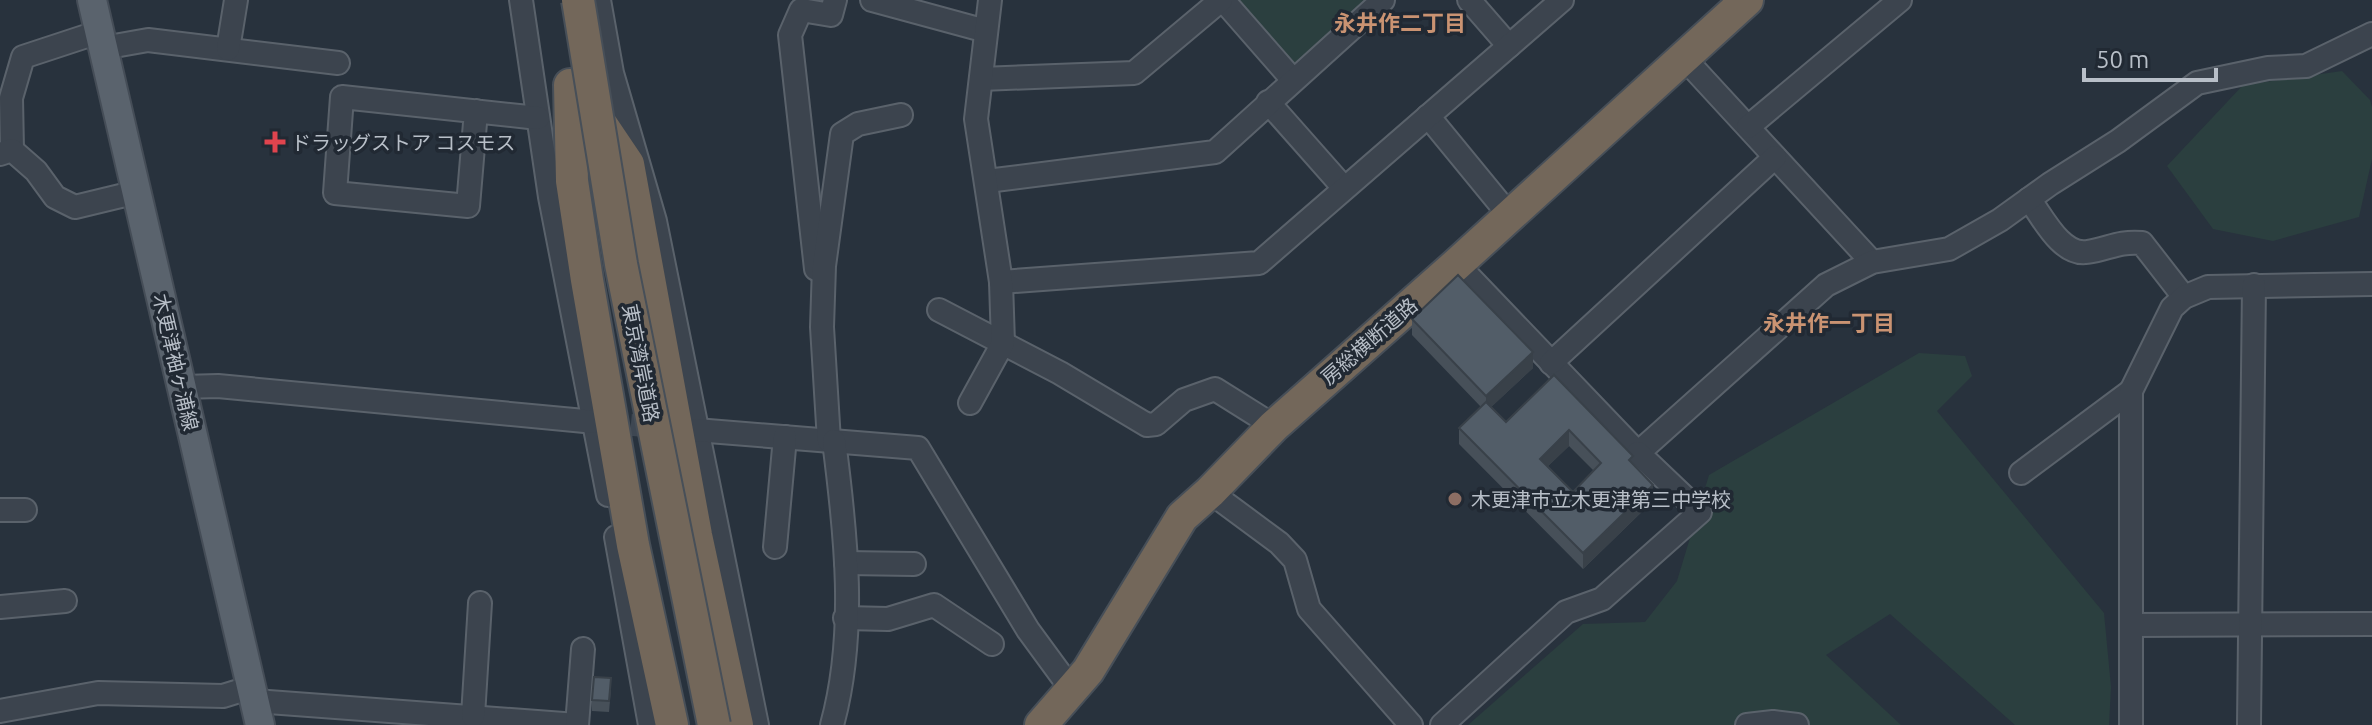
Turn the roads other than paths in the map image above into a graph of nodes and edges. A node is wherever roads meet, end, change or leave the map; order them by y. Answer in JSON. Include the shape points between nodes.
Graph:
{"nodes":[{"id":1,"x":92,"y":0,"type":"edge"},
{"id":2,"x":236,"y":0,"type":"edge"},
{"id":3,"x":521,"y":0,"type":"edge"},
{"id":4,"x":556,"y":0,"type":"edge"},
{"id":5,"x":578,"y":0,"type":"edge"},
{"id":6,"x":599,"y":0,"type":"edge"},
{"id":7,"x":835,"y":0,"type":"edge"},
{"id":8,"x":872,"y":0,"type":"edge"},
{"id":9,"x":990,"y":0,"type":"edge"},
{"id":10,"x":1222,"y":0,"type":"edge"},
{"id":11,"x":1383,"y":0,"type":"edge"},
{"id":12,"x":1469,"y":0,"type":"edge"},
{"id":13,"x":1562,"y":0,"type":"edge"},
{"id":14,"x":1747,"y":0,"type":"edge"},
{"id":15,"x":1900,"y":0,"type":"edge"},
{"id":16,"x":986,"y":31,"type":"junction"},
{"id":17,"x":2372,"y":34,"type":"edge"},
{"id":18,"x":101,"y":40,"type":"junction"},
{"id":19,"x":1509,"y":46,"type":"junction"},
{"id":20,"x":228,"y":49,"type":"junction"},
{"id":21,"x":1684,"y":58,"type":"junction"},
{"id":22,"x":338,"y":63,"type":"dead end"},
{"id":23,"x":981,"y":79,"type":"junction"},
{"id":24,"x":1293,"y":80,"type":"junction"},
{"id":25,"x":570,"y":85,"type":"junction"},
{"id":26,"x":1268,"y":102,"type":"junction"},
{"id":27,"x":476,"y":111,"type":"junction"},
{"id":28,"x":901,"y":115,"type":"dead end"},
{"id":29,"x":1428,"y":116,"type":"junction"},
{"id":30,"x":538,"y":118,"type":"junction"},
{"id":31,"x":599,"y":121,"type":"junction"},
{"id":32,"x":1748,"y":127,"type":"junction"},
{"id":33,"x":6,"y":152,"type":"edge"},
{"id":34,"x":1775,"y":157,"type":"junction"},
{"id":35,"x":987,"y":181,"type":"junction"},
{"id":36,"x":1344,"y":188,"type":"junction"},
{"id":37,"x":137,"y":192,"type":"junction"},
{"id":38,"x":2029,"y":199,"type":"junction"},
{"id":39,"x":1510,"y":216,"type":"junction"},
{"id":40,"x":1872,"y":262,"type":"junction"},
{"id":41,"x":1457,"y":264,"type":"junction"},
{"id":42,"x":1001,"y":282,"type":"junction"},
{"id":43,"x":2372,"y":284,"type":"edge"},
{"id":44,"x":2254,"y":285,"type":"junction"},
{"id":45,"x":2184,"y":297,"type":"junction"},
{"id":46,"x":823,"y":301,"type":"junction"},
{"id":47,"x":939,"y":310,"type":"dead end"},
{"id":48,"x":1003,"y":343,"type":"junction"},
{"id":49,"x":1551,"y":363,"type":"junction"},
{"id":50,"x":182,"y":387,"type":"junction"},
{"id":51,"x":2131,"y":391,"type":"junction"},
{"id":52,"x":970,"y":403,"type":"dead end"},
{"id":53,"x":595,"y":422,"type":"junction"},
{"id":54,"x":1274,"y":426,"type":"junction"},
{"id":55,"x":696,"y":430,"type":"junction"},
{"id":56,"x":785,"y":437,"type":"junction"},
{"id":57,"x":832,"y":441,"type":"junction"},
{"id":58,"x":1638,"y":453,"type":"junction"},
{"id":59,"x":2021,"y":473,"type":"dead end"},
{"id":60,"x":1210,"y":492,"type":"junction"},
{"id":61,"x":0,"y":510,"type":"edge"},
{"id":62,"x":25,"y":510,"type":"dead end"},
{"id":63,"x":775,"y":547,"type":"dead end"},
{"id":64,"x":846,"y":563,"type":"junction"},
{"id":65,"x":914,"y":564,"type":"dead end"},
{"id":66,"x":65,"y":601,"type":"dead end"},
{"id":67,"x":480,"y":603,"type":"dead end"},
{"id":68,"x":0,"y":607,"type":"edge"},
{"id":69,"x":845,"y":618,"type":"junction"},
{"id":70,"x":2372,"y":624,"type":"edge"},
{"id":71,"x":2132,"y":625,"type":"junction"},
{"id":72,"x":2250,"y":625,"type":"junction"},
{"id":73,"x":992,"y":644,"type":"dead end"},
{"id":74,"x":583,"y":649,"type":"dead end"},
{"id":75,"x":1072,"y":690,"type":"junction"},
{"id":76,"x":256,"y":704,"type":"edge"},
{"id":77,"x":0,"y":711,"type":"edge"},
{"id":78,"x":473,"y":716,"type":"junction"},
{"id":79,"x":564,"y":724,"type":"edge"},
{"id":80,"x":577,"y":725,"type":"edge"},
{"id":81,"x":650,"y":725,"type":"edge"},
{"id":82,"x":672,"y":725,"type":"edge"},
{"id":83,"x":692,"y":725,"type":"edge"},
{"id":84,"x":714,"y":725,"type":"edge"},
{"id":85,"x":737,"y":725,"type":"edge"},
{"id":86,"x":757,"y":725,"type":"edge"},
{"id":87,"x":832,"y":725,"type":"edge"},
{"id":88,"x":1041,"y":725,"type":"edge"},
{"id":89,"x":1411,"y":725,"type":"edge"},
{"id":90,"x":1442,"y":725,"type":"edge"},
{"id":91,"x":1747,"y":725,"type":"edge"},
{"id":92,"x":1797,"y":725,"type":"edge"},
{"id":93,"x":2131,"y":725,"type":"edge"},
{"id":94,"x":2249,"y":725,"type":"edge"}],
"edges":[{"from":1,"to":18,"type":"main road","name":"木更津袖ヶ浦線"},
{"from":2,"to":20,"type":"street"},
{"from":3,"to":30,"type":"street"},
{"from":4,"to":25,"type":"highway","name":"東京湾岸道路"},
{"from":5,"to":31,"type":"highway","name":"東京湾岸道路","bridge":true},
{"from":6,"to":55,"type":"street","via":[[612,73],[655,221]]},
{"from":7,"to":46,"type":"street","via":[[831,15],[801,10],[790,35],[812,248]]},
{"from":8,"to":16,"type":"street"},
{"from":9,"to":16,"type":"street"},
{"from":10,"to":23,"type":"street","via":[[1134,73]]},
{"from":10,"to":24,"type":"street"},
{"from":11,"to":24,"type":"street"},
{"from":12,"to":19,"type":"street"},
{"from":13,"to":19,"type":"street"},
{"from":14,"to":21,"type":"highway","name":"房総横断道路"},
{"from":15,"to":32,"type":"street"},
{"from":16,"to":23,"type":"street"},
{"from":17,"to":38,"type":"street","via":[[2306,66],[2197,83]]},
{"from":18,"to":20,"type":"street"},
{"from":18,"to":33,"type":"street","via":[[23,57],[11,98]]},
{"from":18,"to":37,"type":"main road","name":"木更津袖ヶ浦線"},
{"from":19,"to":29,"type":"street"},
{"from":20,"to":22,"type":"street"},
{"from":21,"to":32,"type":"street"},
{"from":21,"to":39,"type":"highway","name":"房総横断道路"},
{"from":23,"to":35,"type":"street","via":[[976,119]]},
{"from":24,"to":26,"type":"street"},
{"from":25,"to":82,"type":"highway","via":[[572,181],[587,280],[633,545]]},
{"from":25,"to":83,"type":"highway","name":"東京湾岸道路"},
{"from":26,"to":35,"type":"street","via":[[1215,152]]},
{"from":26,"to":36,"type":"street"},
{"from":27,"to":27,"type":"street","via":[[342,97],[335,193],[468,206]]},
{"from":27,"to":30,"type":"street"},
{"from":28,"to":46,"type":"street","via":[[858,124],[842,134]]},
{"from":29,"to":36,"type":"street"},
{"from":29,"to":39,"type":"street"},
{"from":30,"to":53,"type":"street"},
{"from":31,"to":84,"type":"highway","name":"東京湾岸道路","bridge":true,"via":[[621,264]]},
{"from":31,"to":85,"type":"highway","via":[[628,164],[696,535]]},
{"from":32,"to":34,"type":"street"},
{"from":33,"to":37,"type":"street","via":[[36,171],[55,197],[75,207]]},
{"from":34,"to":40,"type":"street"},
{"from":34,"to":49,"type":"street"},
{"from":35,"to":42,"type":"street"},
{"from":36,"to":42,"type":"street","via":[[1259,263]]},
{"from":37,"to":50,"type":"main road","name":"木更津袖ヶ浦線"},
{"from":38,"to":40,"type":"street","via":[[1949,249]]},
{"from":38,"to":45,"type":"street","via":[[2072,251],[2084,253],[2124,241],[2142,243]]},
{"from":39,"to":41,"type":"highway","name":"房総横断道路"},
{"from":40,"to":58,"type":"street","via":[[1826,285]]},
{"from":41,"to":49,"type":"street"},
{"from":41,"to":54,"type":"highway","name":"房総横断道路"},
{"from":42,"to":48,"type":"street"},
{"from":43,"to":44,"type":"street"},
{"from":44,"to":45,"type":"street","via":[[2208,287]]},
{"from":44,"to":72,"type":"street"},
{"from":45,"to":51,"type":"street","via":[[2172,308]]},
{"from":46,"to":57,"type":"street"},
{"from":47,"to":48,"type":"street"},
{"from":48,"to":52,"type":"street"},
{"from":48,"to":54,"type":"street","via":[[1147,425],[1156,424],[1184,400],[1215,389]]},
{"from":49,"to":58,"type":"street"},
{"from":50,"to":53,"type":"street","via":[[218,386]]},
{"from":50,"to":76,"type":"main road","name":"木更津袖ヶ浦線"},
{"from":51,"to":59,"type":"street"},
{"from":51,"to":71,"type":"street"},
{"from":53,"to":81,"type":"street"},
{"from":54,"to":60,"type":"highway","name":"房総横断道路"},
{"from":55,"to":56,"type":"street"},
{"from":55,"to":86,"type":"street"},
{"from":56,"to":57,"type":"street"},
{"from":56,"to":63,"type":"street"},
{"from":57,"to":64,"type":"street"},
{"from":57,"to":75,"type":"street","via":[[918,448],[1028,630]]},
{"from":58,"to":90,"type":"street","via":[[1700,512],[1602,599],[1566,612]]},
{"from":60,"to":75,"type":"highway","name":"房総横断道路","via":[[1182,517]]},
{"from":60,"to":89,"type":"street","via":[[1295,560],[1309,609]]},
{"from":61,"to":62,"type":"street"},
{"from":64,"to":65,"type":"street"},
{"from":64,"to":69,"type":"street"},
{"from":66,"to":68,"type":"street"},
{"from":67,"to":78,"type":"street"},
{"from":69,"to":73,"type":"street","via":[[888,619],[934,605]]},
{"from":69,"to":87,"type":"street"},
{"from":70,"to":72,"type":"street"},
{"from":71,"to":72,"type":"street"},
{"from":71,"to":93,"type":"street"},
{"from":72,"to":94,"type":"street"},
{"from":74,"to":80,"type":"street"},
{"from":75,"to":88,"type":"highway","name":"房総横断道路"},
{"from":76,"to":77,"type":"street","via":[[223,696],[98,693]]},
{"from":76,"to":78,"type":"street"},
{"from":78,"to":79,"type":"street"},
{"from":79,"to":80,"type":"street"},
{"from":91,"to":92,"type":"street"}]}
